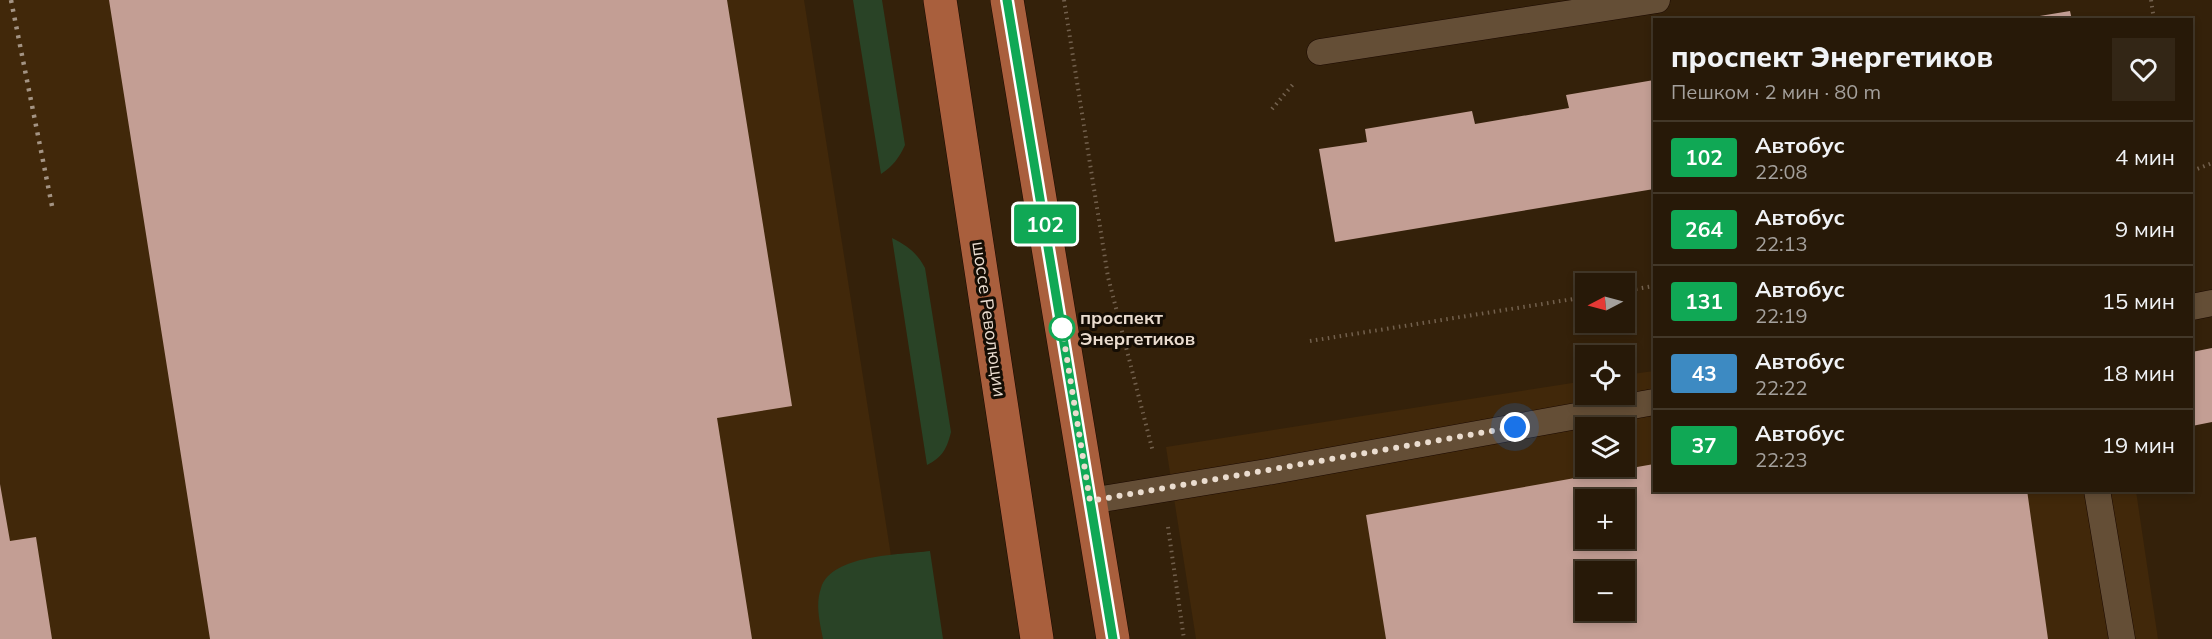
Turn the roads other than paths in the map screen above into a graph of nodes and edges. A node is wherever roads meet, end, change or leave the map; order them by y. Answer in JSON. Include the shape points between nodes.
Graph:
{"nodes":[{"id":1,"x":940,"y":0,"type":"edge"},
{"id":2,"x":1007,"y":0,"type":"edge"},
{"id":3,"x":1657,"y":0,"type":"edge"},
{"id":4,"x":1320,"y":52,"type":"dead end"},
{"id":5,"x":2212,"y":303,"type":"edge"},
{"id":6,"x":2193,"y":307,"type":"edge"},
{"id":7,"x":1653,"y":402,"type":"edge"},
{"id":8,"x":2097,"y":492,"type":"edge"},
{"id":9,"x":1090,"y":501,"type":"junction"},
{"id":10,"x":1037,"y":639,"type":"edge"},
{"id":11,"x":1113,"y":639,"type":"edge"},
{"id":12,"x":2122,"y":639,"type":"edge"}],
"edges":[{"from":1,"to":10,"type":"main road","name":"шоссе Революции"},
{"from":2,"to":9,"type":"main road"},
{"from":3,"to":4,"type":"lane"},
{"from":5,"to":6,"type":"lane"},
{"from":7,"to":9,"type":"lane"},
{"from":8,"to":12,"type":"lane"},
{"from":9,"to":11,"type":"main road"}]}
